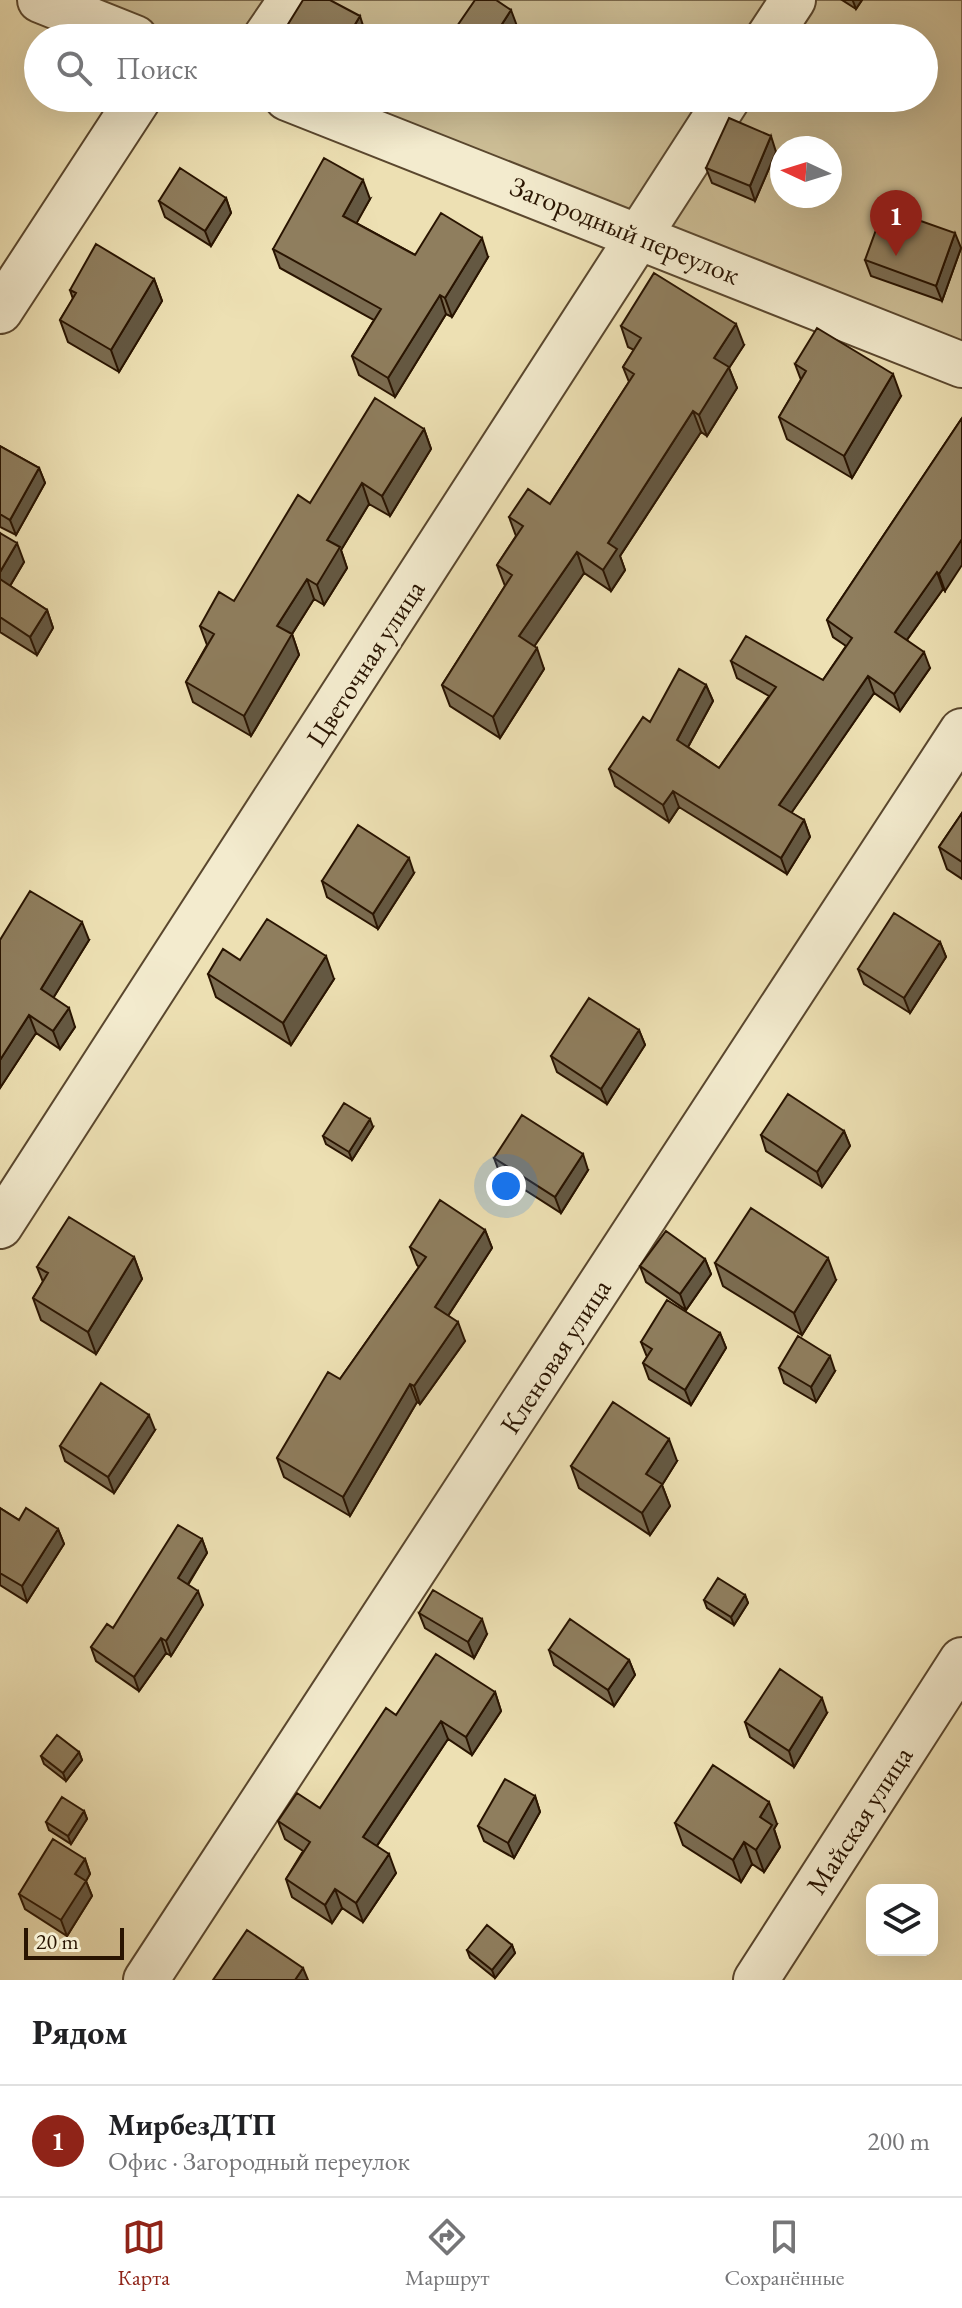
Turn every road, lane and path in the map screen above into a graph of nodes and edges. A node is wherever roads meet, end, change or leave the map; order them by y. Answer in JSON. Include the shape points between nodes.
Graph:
{"nodes":[{"id":1,"x":40,"y":0,"type":"edge"},
{"id":2,"x":291,"y":0,"type":"edge"},
{"id":3,"x":793,"y":0,"type":"edge"},
{"id":4,"x":100,"y":24,"type":"edge"},
{"id":5,"x":275,"y":24,"type":"edge"},
{"id":6,"x":777,"y":24,"type":"edge"},
{"id":7,"x":130,"y":112,"type":"edge"},
{"id":8,"x":323,"y":112,"type":"edge"},
{"id":9,"x":719,"y":112,"type":"edge"},
{"id":10,"x":642,"y":236,"type":"junction"},
{"id":11,"x":0,"y":311,"type":"edge"},
{"id":12,"x":962,"y":365,"type":"edge"},
{"id":13,"x":962,"y":731,"type":"edge"},
{"id":14,"x":0,"y":1226,"type":"edge"},
{"id":15,"x":962,"y":1660,"type":"edge"},
{"id":16,"x":146,"y":1980,"type":"edge"},
{"id":17,"x":756,"y":1980,"type":"edge"}],
"edges":[{"from":1,"to":4,"type":"street"},
{"from":2,"to":5,"type":"street"},
{"from":3,"to":6,"type":"street"},
{"from":7,"to":11,"type":"street"},
{"from":8,"to":10,"type":"street","name":"Загородный переулок"},
{"from":9,"to":10,"type":"street","name":"Цветочная улица"},
{"from":10,"to":12,"type":"street","name":"Загородный переулок"},
{"from":10,"to":14,"type":"street","name":"Цветочная улица"},
{"from":13,"to":16,"type":"street","name":"Кленовая улица"},
{"from":15,"to":17,"type":"street","name":"Майская улица"}]}
